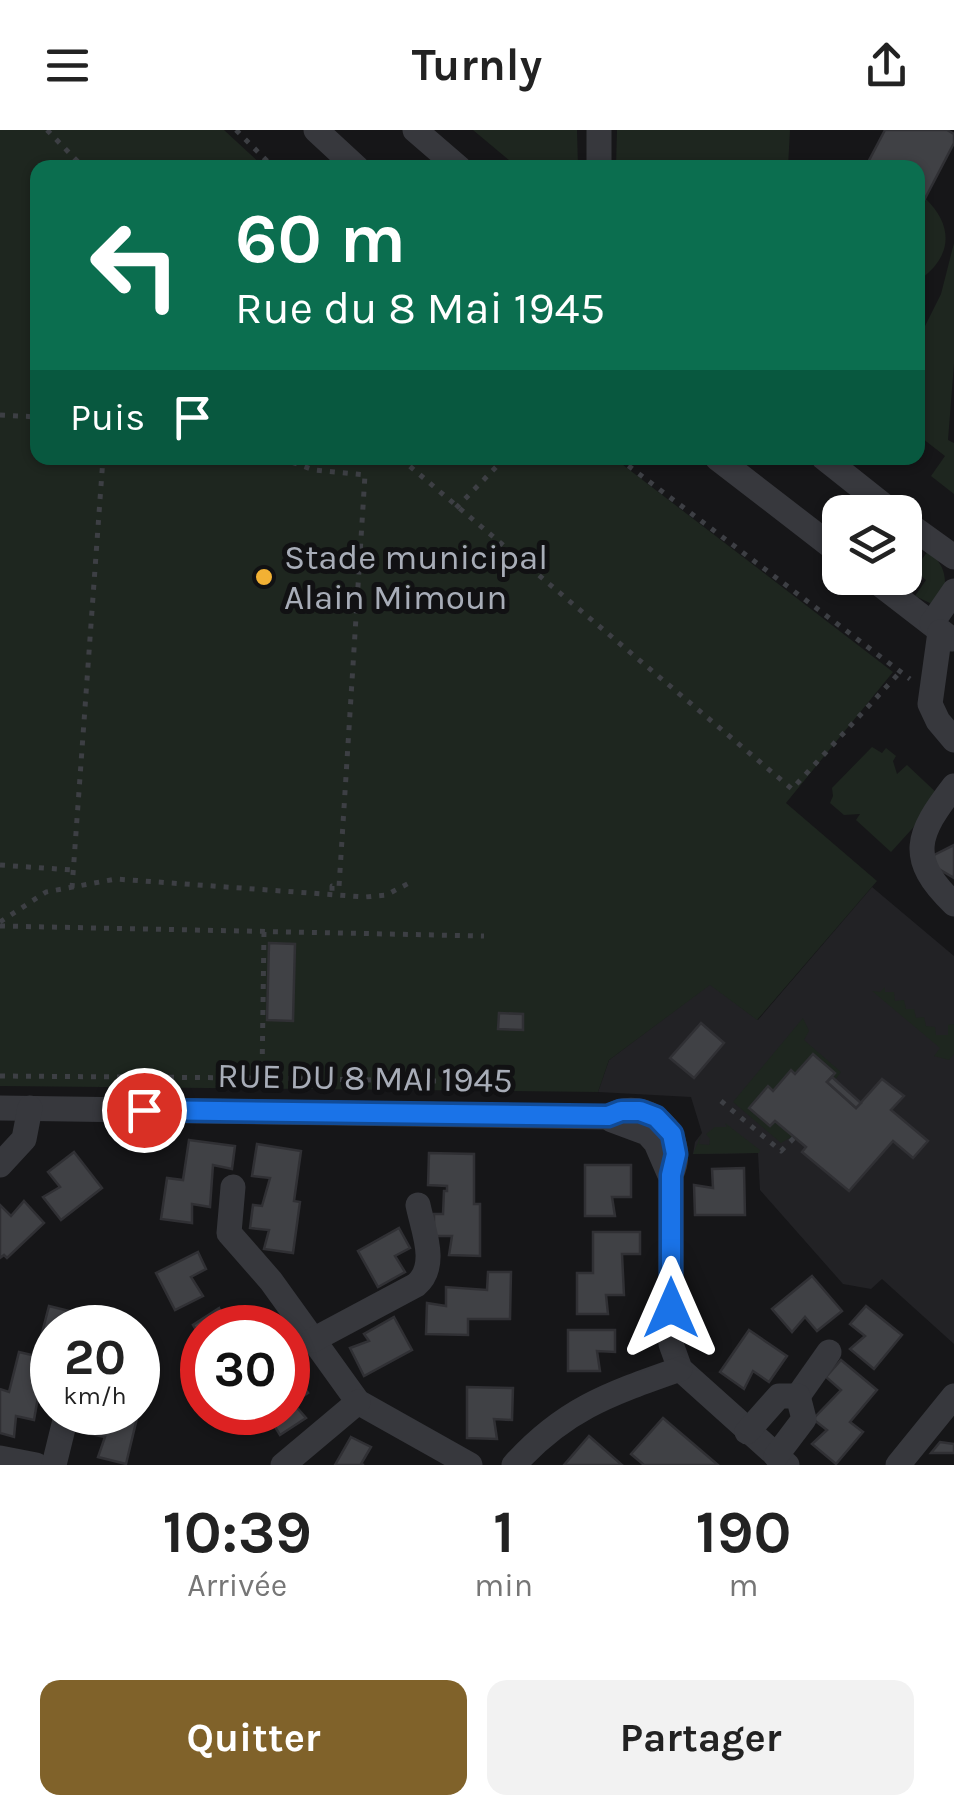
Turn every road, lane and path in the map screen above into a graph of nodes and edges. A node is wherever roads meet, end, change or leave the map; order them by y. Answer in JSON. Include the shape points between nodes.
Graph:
{"nodes":[{"id":1,"x":47,"y":130,"type":"edge"},
{"id":2,"x":236,"y":130,"type":"edge"},
{"id":3,"x":316,"y":130,"type":"edge"},
{"id":4,"x":415,"y":130,"type":"edge"},
{"id":5,"x":599,"y":130,"type":"edge"},
{"id":6,"x":76,"y":160,"type":"edge"},
{"id":7,"x":266,"y":160,"type":"edge"},
{"id":8,"x":348,"y":160,"type":"edge"},
{"id":9,"x":450,"y":160,"type":"edge"},
{"id":10,"x":598,"y":160,"type":"edge"},
{"id":11,"x":0,"y":415,"type":"edge"},
{"id":12,"x":30,"y":417,"type":"edge"},
{"id":13,"x":102,"y":465,"type":"edge"},
{"id":14,"x":300,"y":465,"type":"edge"},
{"id":15,"x":408,"y":465,"type":"edge"},
{"id":16,"x":497,"y":465,"type":"edge"},
{"id":17,"x":627,"y":465,"type":"edge"},
{"id":18,"x":726,"y":465,"type":"edge"},
{"id":19,"x":833,"y":465,"type":"edge"},
{"id":20,"x":871,"y":495,"type":"edge"},
{"id":21,"x":456,"y":508,"type":"junction"},
{"id":22,"x":922,"y":534,"type":"edge"},
{"id":23,"x":822,"y":539,"type":"edge"},
{"id":24,"x":954,"y":557,"type":"edge"},
{"id":25,"x":954,"y":590,"type":"edge"},
{"id":26,"x":894,"y":595,"type":"edge"},
{"id":27,"x":942,"y":632,"type":"edge"},
{"id":28,"x":901,"y":671,"type":"junction"},
{"id":29,"x":930,"y":696,"type":"junction"},
{"id":30,"x":954,"y":740,"type":"edge"},
{"id":31,"x":954,"y":786,"type":"edge"},
{"id":32,"x":0,"y":866,"type":"edge"},
{"id":33,"x":72,"y":870,"type":"junction"},
{"id":34,"x":411,"y":882,"type":"dead end"},
{"id":35,"x":72,"y":888,"type":"junction"},
{"id":36,"x":332,"y":895,"type":"junction"},
{"id":37,"x":954,"y":904,"type":"edge"},
{"id":38,"x":0,"y":924,"type":"edge"},
{"id":39,"x":264,"y":931,"type":"junction"},
{"id":40,"x":484,"y":936,"type":"dead end"},
{"id":41,"x":0,"y":1076,"type":"edge"},
{"id":42,"x":262,"y":1078,"type":"junction"},
{"id":43,"x":487,"y":1082,"type":"dead end"},
{"id":44,"x":721,"y":1102,"type":"dead end"},
{"id":45,"x":0,"y":1108,"type":"edge"},
{"id":46,"x":30,"y":1108,"type":"junction"},
{"id":47,"x":796,"y":1137,"type":"dead end"},
{"id":48,"x":0,"y":1165,"type":"edge"},
{"id":49,"x":233,"y":1187,"type":"dead end"},
{"id":50,"x":418,"y":1204,"type":"dead end"},
{"id":51,"x":312,"y":1340,"type":"junction"},
{"id":52,"x":829,"y":1352,"type":"dead end"},
{"id":53,"x":680,"y":1369,"type":"junction"},
{"id":54,"x":798,"y":1396,"type":"junction"},
{"id":55,"x":954,"y":1396,"type":"edge"},
{"id":56,"x":358,"y":1402,"type":"junction"},
{"id":57,"x":747,"y":1432,"type":"junction"},
{"id":58,"x":61,"y":1435,"type":"edge"},
{"id":59,"x":0,"y":1458,"type":"edge"},
{"id":60,"x":782,"y":1460,"type":"edge"},
{"id":61,"x":36,"y":1465,"type":"edge"},
{"id":62,"x":54,"y":1465,"type":"edge"},
{"id":63,"x":283,"y":1465,"type":"edge"},
{"id":64,"x":470,"y":1465,"type":"edge"},
{"id":65,"x":514,"y":1465,"type":"edge"},
{"id":66,"x":898,"y":1465,"type":"edge"}],
"edges":[{"from":1,"to":6,"type":"path"},
{"from":2,"to":7,"type":"path"},
{"from":3,"to":8,"type":"street"},
{"from":4,"to":9,"type":"street"},
{"from":5,"to":10,"type":"street"},
{"from":11,"to":12,"type":"path"},
{"from":13,"to":33,"type":"path"},
{"from":14,"to":36,"type":"path","via":[[365,475],[339,887],[332,886]]},
{"from":15,"to":21,"type":"path"},
{"from":16,"to":21,"type":"path"},
{"from":17,"to":28,"type":"path"},
{"from":18,"to":23,"type":"street"},
{"from":19,"to":20,"type":"street"},
{"from":21,"to":28,"type":"path","via":[[792,789]]},
{"from":22,"to":24,"type":"street"},
{"from":25,"to":27,"type":"street"},
{"from":26,"to":27,"type":"street"},
{"from":27,"to":29,"type":"street"},
{"from":28,"to":29,"type":"path"},
{"from":29,"to":30,"type":"street","via":[[932,711]]},
{"from":31,"to":37,"type":"street","via":[[920,845],[922,862]]},
{"from":32,"to":33,"type":"path"},
{"from":33,"to":35,"type":"path"},
{"from":34,"to":36,"type":"path","via":[[386,896]]},
{"from":35,"to":36,"type":"path","via":[[116,880]]},
{"from":35,"to":38,"type":"path","via":[[46,892]]},
{"from":38,"to":39,"type":"path"},
{"from":39,"to":40,"type":"path"},
{"from":39,"to":42,"type":"path"},
{"from":41,"to":42,"type":"path"},
{"from":42,"to":43,"type":"path"},
{"from":44,"to":47,"type":"path","via":[[782,1150]]},
{"from":45,"to":46,"type":"street","name":"RUE DU 8 MAI 1945"},
{"from":46,"to":48,"type":"street","via":[[24,1139]]},
{"from":46,"to":53,"type":"street","name":"RUE DU 8 MAI 1945","via":[[608,1116],[632,1110],[660,1120],[674,1143],[672,1344]]},
{"from":49,"to":51,"type":"street","via":[[229,1232]]},
{"from":50,"to":51,"type":"street","via":[[430,1265],[426,1276]]},
{"from":51,"to":56,"type":"street"},
{"from":52,"to":54,"type":"street"},
{"from":53,"to":57,"type":"street"},
{"from":53,"to":65,"type":"street","via":[[602,1396]]},
{"from":54,"to":57,"type":"street","via":[[779,1396]]},
{"from":54,"to":60,"type":"street","via":[[804,1418]]},
{"from":55,"to":66,"type":"street"},
{"from":56,"to":63,"type":"street"},
{"from":56,"to":64,"type":"street"},
{"from":57,"to":60,"type":"street"},
{"from":58,"to":62,"type":"street"},
{"from":59,"to":61,"type":"street"}]}
